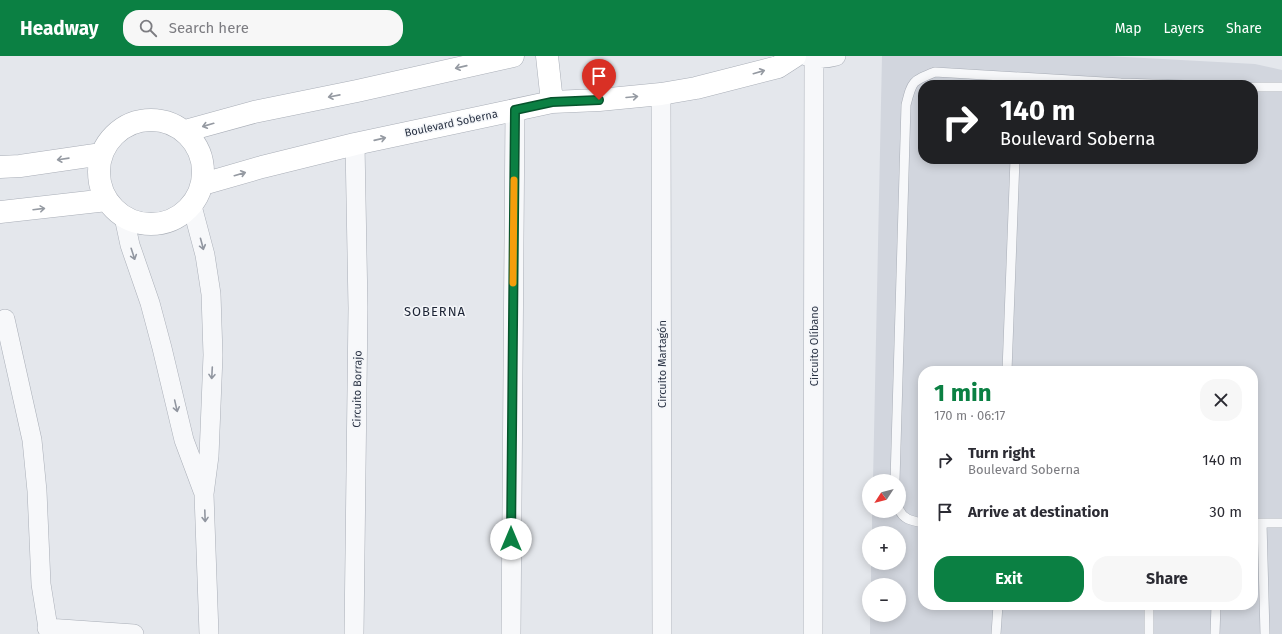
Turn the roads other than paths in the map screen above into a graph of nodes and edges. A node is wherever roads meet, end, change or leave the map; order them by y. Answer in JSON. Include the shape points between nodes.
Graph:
{"nodes":[{"id":1,"x":513,"y":56,"type":"edge"},
{"id":2,"x":547,"y":56,"type":"edge"},
{"id":3,"x":836,"y":56,"type":"edge"},
{"id":4,"x":805,"y":57,"type":"edge"},
{"id":5,"x":482,"y":59,"type":"edge"},
{"id":6,"x":1008,"y":80,"type":"edge"},
{"id":7,"x":1258,"y":87,"type":"edge"},
{"id":8,"x":1282,"y":88,"type":"edge"},
{"id":9,"x":662,"y":94,"type":"junction"},
{"id":10,"x":552,"y":102,"type":"junction"},
{"id":11,"x":515,"y":110,"type":"junction"},
{"id":12,"x":185,"y":131,"type":"junction"},
{"id":13,"x":355,"y":144,"type":"junction"},
{"id":14,"x":102,"y":154,"type":"junction"},
{"id":15,"x":1015,"y":164,"type":"edge"},
{"id":16,"x":0,"y":167,"type":"edge"},
{"id":17,"x":203,"y":184,"type":"junction"},
{"id":18,"x":107,"y":200,"type":"junction"},
{"id":19,"x":192,"y":206,"type":"junction"},
{"id":20,"x":0,"y":212,"type":"edge"},
{"id":21,"x":124,"y":217,"type":"junction"},
{"id":22,"x":5,"y":319,"type":"dead end"},
{"id":23,"x":1007,"y":366,"type":"edge"},
{"id":24,"x":896,"y":474,"type":"edge"},
{"id":25,"x":204,"y":494,"type":"junction"},
{"id":26,"x":906,"y":518,"type":"edge"},
{"id":27,"x":918,"y":522,"type":"edge"},
{"id":28,"x":1258,"y":523,"type":"edge"},
{"id":29,"x":1282,"y":523,"type":"edge"},
{"id":30,"x":1258,"y":537,"type":"edge"},
{"id":31,"x":998,"y":610,"type":"edge"},
{"id":32,"x":1149,"y":610,"type":"edge"},
{"id":33,"x":1216,"y":610,"type":"edge"},
{"id":34,"x":48,"y":631,"type":"edge"},
{"id":35,"x":134,"y":634,"type":"edge"},
{"id":36,"x":210,"y":634,"type":"edge"},
{"id":37,"x":354,"y":634,"type":"edge"},
{"id":38,"x":511,"y":634,"type":"edge"},
{"id":39,"x":662,"y":634,"type":"edge"},
{"id":40,"x":813,"y":634,"type":"edge"},
{"id":41,"x":996,"y":634,"type":"edge"},
{"id":42,"x":1149,"y":634,"type":"edge"},
{"id":43,"x":1215,"y":634,"type":"edge"},
{"id":44,"x":1265,"y":634,"type":"edge"}],
"edges":[{"from":1,"to":5,"type":"street"},
{"from":2,"to":10,"type":"street"},
{"from":3,"to":4,"type":"street","via":[[827,59]]},
{"from":9,"to":4,"type":"street","name":"Boulevard Soberna","one_way":true,"via":[[734,79]]},
{"from":4,"to":40,"type":"street","name":"Circuito Olíbano"},
{"from":5,"to":12,"type":"street","one_way":true,"via":[[357,91],[254,112]]},
{"from":6,"to":24,"type":"lane","via":[[935,72],[917,79],[910,89],[906,105]]},
{"from":7,"to":8,"type":"lane"},
{"from":10,"to":9,"type":"street","name":"Boulevard Soberna","one_way":true},
{"from":9,"to":39,"type":"street","name":"Circuito Martagón"},
{"from":10,"to":11,"type":"street","name":"Boulevard Soberna"},
{"from":13,"to":11,"type":"street","name":"Boulevard Soberna","one_way":true},
{"from":11,"to":38,"type":"street"},
{"from":12,"to":14,"type":"street","via":[[170,123],[154,119],[137,121],[122,128],[110,139]]},
{"from":12,"to":17,"type":"street","via":[[198,147],[204,165]]},
{"from":17,"to":13,"type":"street","name":"Boulevard Soberna","one_way":true},
{"from":13,"to":37,"type":"street","name":"Circuito Borrajo","via":[[358,308]]},
{"from":14,"to":16,"type":"street","one_way":true},
{"from":14,"to":18,"type":"street","via":[[100,186]]},
{"from":15,"to":23,"type":"lane"},
{"from":17,"to":19,"type":"street"},
{"from":20,"to":18,"type":"street","one_way":true},
{"from":18,"to":21,"type":"street"},
{"from":19,"to":21,"type":"street","via":[[178,218],[160,224],[141,224]]},
{"from":19,"to":25,"type":"street","one_way":true,"via":[[205,255],[211,294],[213,355],[209,456]]},
{"from":21,"to":25,"type":"street","one_way":true,"via":[[130,245],[150,303],[184,440]]},
{"from":22,"to":34,"type":"street","via":[[32,440],[41,584]]},
{"from":25,"to":36,"type":"street","one_way":true},
{"from":26,"to":27,"type":"lane"},
{"from":28,"to":29,"type":"lane"},
{"from":30,"to":44,"type":"lane"},
{"from":31,"to":41,"type":"lane"},
{"from":32,"to":42,"type":"lane"},
{"from":33,"to":43,"type":"lane"},
{"from":34,"to":35,"type":"street"}]}
